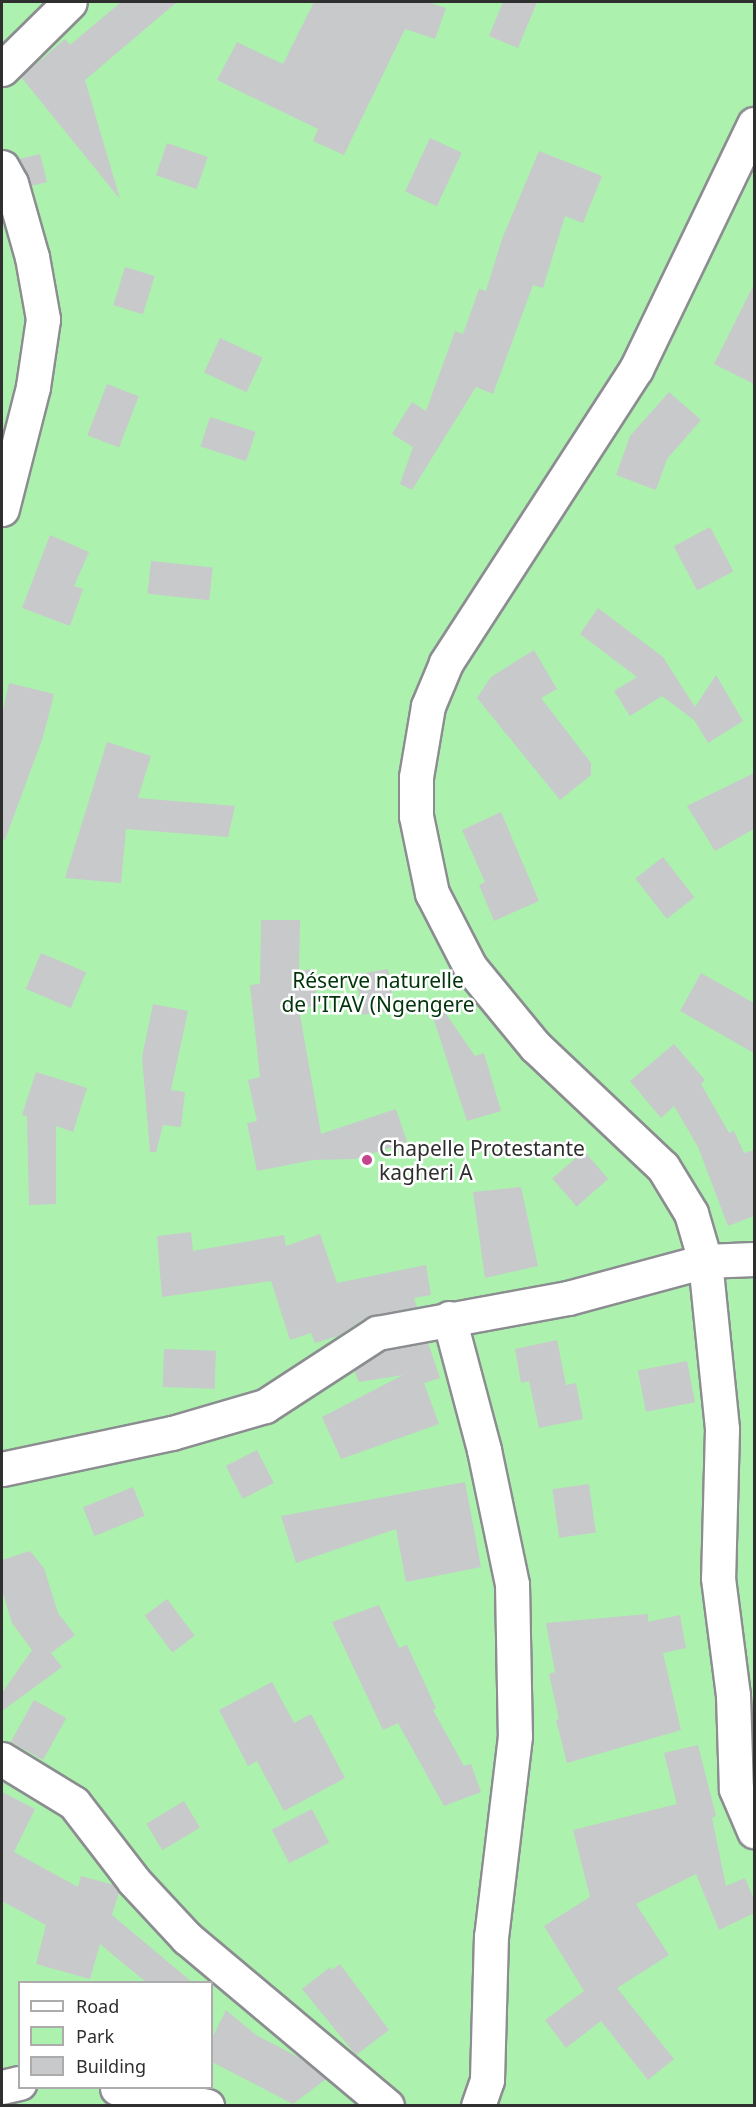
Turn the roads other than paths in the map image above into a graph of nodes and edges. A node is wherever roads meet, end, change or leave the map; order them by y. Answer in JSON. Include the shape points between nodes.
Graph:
{"nodes":[{"id":1,"x":70,"y":2,"type":"edge"},
{"id":2,"x":2,"y":69,"type":"edge"},
{"id":3,"x":754,"y":124,"type":"edge"},
{"id":4,"x":2,"y":167,"type":"edge"},
{"id":5,"x":2,"y":509,"type":"edge"},
{"id":6,"x":754,"y":1259,"type":"edge"},
{"id":7,"x":705,"y":1261,"type":"junction"},
{"id":8,"x":449,"y":1318,"type":"junction"},
{"id":9,"x":2,"y":1469,"type":"edge"},
{"id":10,"x":2,"y":1759,"type":"edge"},
{"id":11,"x":754,"y":1831,"type":"edge"},
{"id":12,"x":18,"y":2083,"type":"edge"},
{"id":13,"x":2,"y":2087,"type":"edge"},
{"id":14,"x":122,"y":2089,"type":"edge"},
{"id":15,"x":207,"y":2106,"type":"edge"},
{"id":16,"x":387,"y":2106,"type":"edge"},
{"id":17,"x":478,"y":2106,"type":"edge"}],
"edges":[{"from":1,"to":2,"type":"street"},
{"from":3,"to":7,"type":"street","via":[[636,369],[446,663],[428,706],[416,777],[416,816],[432,893],[470,967],[535,1046],[663,1167],[691,1214]]},
{"from":4,"to":5,"type":"street","via":[[11,183],[32,257],[43,319],[33,387]]},
{"from":6,"to":7,"type":"street"},
{"from":7,"to":8,"type":"street","via":[[568,1298]]},
{"from":7,"to":11,"type":"street","via":[[722,1429],[717,1578],[733,1695],[736,1789]]},
{"from":8,"to":9,"type":"street","via":[[377,1333],[265,1406],[172,1434]]},
{"from":8,"to":17,"type":"street","via":[[484,1450],[512,1584],[515,1736],[491,1936],[487,2080]]},
{"from":10,"to":16,"type":"street","via":[[74,1803],[134,1881],[187,1938]]},
{"from":12,"to":13,"type":"street"},
{"from":14,"to":15,"type":"street"}]}
